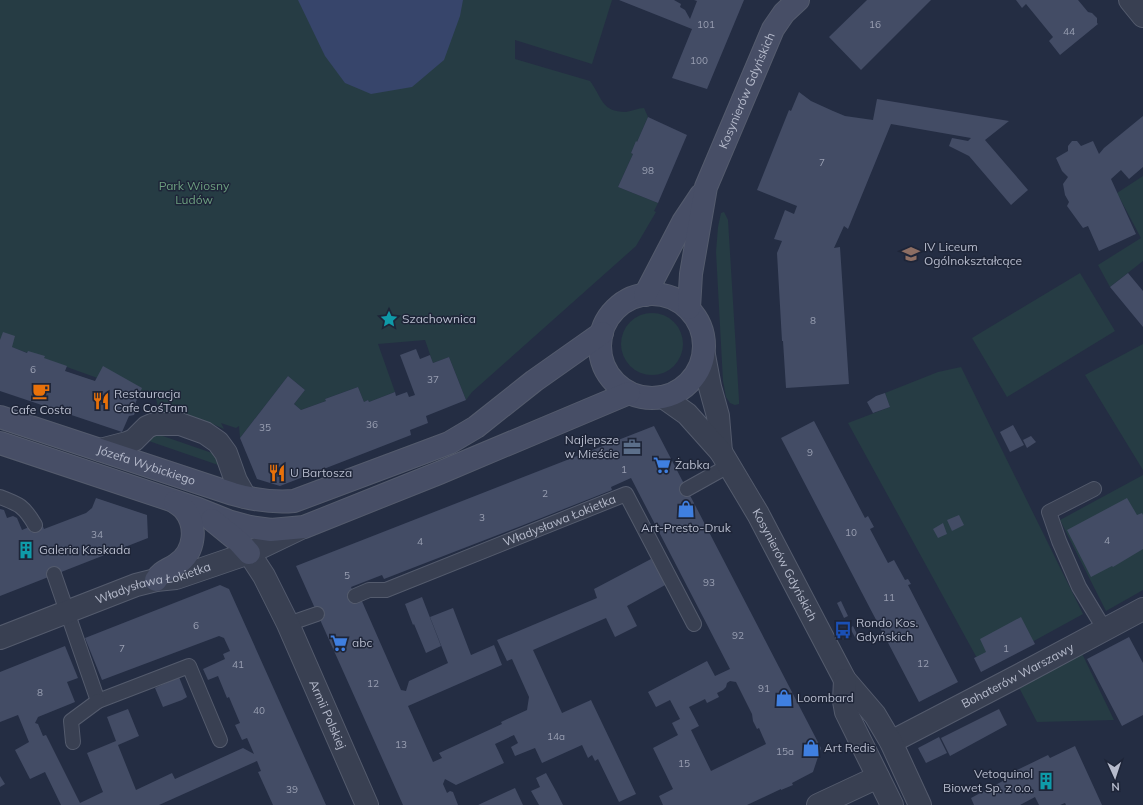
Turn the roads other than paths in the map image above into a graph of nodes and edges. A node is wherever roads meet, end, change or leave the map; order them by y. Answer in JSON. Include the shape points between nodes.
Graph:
{"nodes":[{"id":1,"x":798,"y":0,"type":"edge"},
{"id":2,"x":1130,"y":0,"type":"edge"},
{"id":3,"x":1143,"y":16,"type":"edge"},
{"id":4,"x":706,"y":187,"type":"junction"},
{"id":5,"x":645,"y":295,"type":"junction"},
{"id":6,"x":689,"y":308,"type":"junction"},
{"id":7,"x":602,"y":333,"type":"junction"},
{"id":8,"x":704,"y":355,"type":"junction"},
{"id":9,"x":629,"y":393,"type":"junction"},
{"id":10,"x":663,"y":397,"type":"junction"},
{"id":11,"x":0,"y":417,"type":"edge"},
{"id":12,"x":0,"y":444,"type":"edge"},
{"id":13,"x":100,"y":450,"type":"junction"},
{"id":14,"x":726,"y":459,"type":"junction"},
{"id":15,"x":686,"y":489,"type":"dead end"},
{"id":16,"x":1094,"y":489,"type":"dead end"},
{"id":17,"x":0,"y":497,"type":"edge"},
{"id":18,"x":245,"y":497,"type":"junction"},
{"id":19,"x":174,"y":502,"type":"junction"},
{"id":20,"x":198,"y":509,"type":"junction"},
{"id":21,"x":35,"y":525,"type":"dead end"},
{"id":22,"x":304,"y":527,"type":"junction"},
{"id":23,"x":249,"y":553,"type":"junction"},
{"id":24,"x":54,"y":574,"type":"dead end"},
{"id":25,"x":156,"y":580,"type":"junction"},
{"id":26,"x":355,"y":596,"type":"dead end"},
{"id":27,"x":1143,"y":609,"type":"edge"},
{"id":28,"x":67,"y":612,"type":"junction"},
{"id":29,"x":317,"y":614,"type":"dead end"},
{"id":30,"x":288,"y":624,"type":"junction"},
{"id":31,"x":694,"y":624,"type":"dead end"},
{"id":32,"x":1105,"y":630,"type":"junction"},
{"id":33,"x":0,"y":638,"type":"edge"},
{"id":34,"x":844,"y":680,"type":"junction"},
{"id":35,"x":98,"y":701,"type":"junction"},
{"id":36,"x":220,"y":740,"type":"dead end"},
{"id":37,"x":73,"y":742,"type":"dead end"},
{"id":38,"x":891,"y":742,"type":"junction"},
{"id":39,"x":878,"y":777,"type":"junction"},
{"id":40,"x":918,"y":800,"type":"edge"},
{"id":41,"x":367,"y":805,"type":"edge"},
{"id":42,"x":818,"y":805,"type":"edge"},
{"id":43,"x":892,"y":805,"type":"edge"}],
"edges":[{"from":1,"to":4,"type":"main road","name":"Kosynierów Gdyńskich","via":[[784,13],[773,29]]},
{"from":2,"to":3,"type":"street"},
{"from":4,"to":5,"type":"main road","name":"Kosynierów Gdyńskich","via":[[683,222]]},
{"from":4,"to":6,"type":"main road","name":"Kosynierów Gdyńskich","via":[[691,274]]},
{"from":5,"to":6,"type":"main road","via":[[668,296]]},
{"from":5,"to":7,"type":"main road","via":[[632,297],[619,304],[604,322]]},
{"from":6,"to":8,"type":"main road","via":[[700,323]]},
{"from":7,"to":9,"type":"main road","via":[[603,361],[613,379]]},
{"from":7,"to":18,"type":"main road","name":"Józefa Wybickiego","via":[[534,381],[476,428],[449,443],[294,502],[260,501]]},
{"from":8,"to":10,"type":"main road","via":[[690,382]]},
{"from":8,"to":14,"type":"street","name":"Kosynierów Gdyńskich"},
{"from":9,"to":10,"type":"main road","via":[[650,398]]},
{"from":9,"to":22,"type":"main road","name":"Władysława Łokietka"},
{"from":10,"to":14,"type":"street","name":"Kosynierów Gdyńskich","via":[[687,414]]},
{"from":11,"to":13,"type":"main road","name":"Józefa Wybickiego"},
{"from":12,"to":19,"type":"main road"},
{"from":13,"to":18,"type":"main road","name":"Józefa Wybickiego"},
{"from":13,"to":18,"type":"street","via":[[134,440],[147,427],[154,424],[180,424],[205,433],[218,442],[226,453]]},
{"from":14,"to":15,"type":"lane"},
{"from":14,"to":34,"type":"street","name":"Kosynierów Gdyńskich","via":[[758,514]]},
{"from":16,"to":32,"type":"lane","via":[[1049,512],[1080,587]]},
{"from":17,"to":21,"type":"lane","via":[[19,504]]},
{"from":19,"to":20,"type":"main road","name":"Władysława Łokietka"},
{"from":19,"to":25,"type":"main road","via":[[184,509],[190,520],[192,544],[186,556],[178,564],[159,573]]},
{"from":20,"to":22,"type":"main road","name":"Władysława Łokietka","via":[[250,527],[271,530]]},
{"from":20,"to":23,"type":"main road"},
{"from":22,"to":23,"type":"street","name":"Władysława Łokietka"},
{"from":23,"to":25,"type":"street","name":"Władysława Łokietka","via":[[176,578]]},
{"from":23,"to":30,"type":"street","name":"Armii Polskiej","via":[[264,576]]},
{"from":24,"to":28,"type":"lane"},
{"from":25,"to":28,"type":"street","name":"Władysława Łokietka","via":[[136,585]]},
{"from":26,"to":31,"type":"lane","name":"Władysława Łokietka","via":[[369,590],[386,590],[626,494],[642,512]]},
{"from":27,"to":32,"type":"street","name":"Bohaterów Warszawy"},
{"from":28,"to":33,"type":"street","name":"Władysława Łokietka"},
{"from":28,"to":35,"type":"lane"},
{"from":29,"to":30,"type":"lane"},
{"from":30,"to":41,"type":"street","name":"Armii Polskiej"},
{"from":32,"to":38,"type":"street","name":"Bohaterów Warszawy"},
{"from":34,"to":38,"type":"street","name":"Kosynierów Gdyńskich","via":[[875,715]]},
{"from":34,"to":39,"type":"street","name":"Kosynierów Gdyńskich","via":[[846,712]]},
{"from":35,"to":36,"type":"lane","via":[[189,666]]},
{"from":35,"to":37,"type":"lane","via":[[71,721]]},
{"from":38,"to":40,"type":"street","name":"Kosynierów Gdyńskich"},
{"from":39,"to":40,"type":"street","via":[[888,777],[899,782]]},
{"from":39,"to":42,"type":"street"},
{"from":39,"to":43,"type":"street","name":"Kosynierów Gdyńskich"}]}
